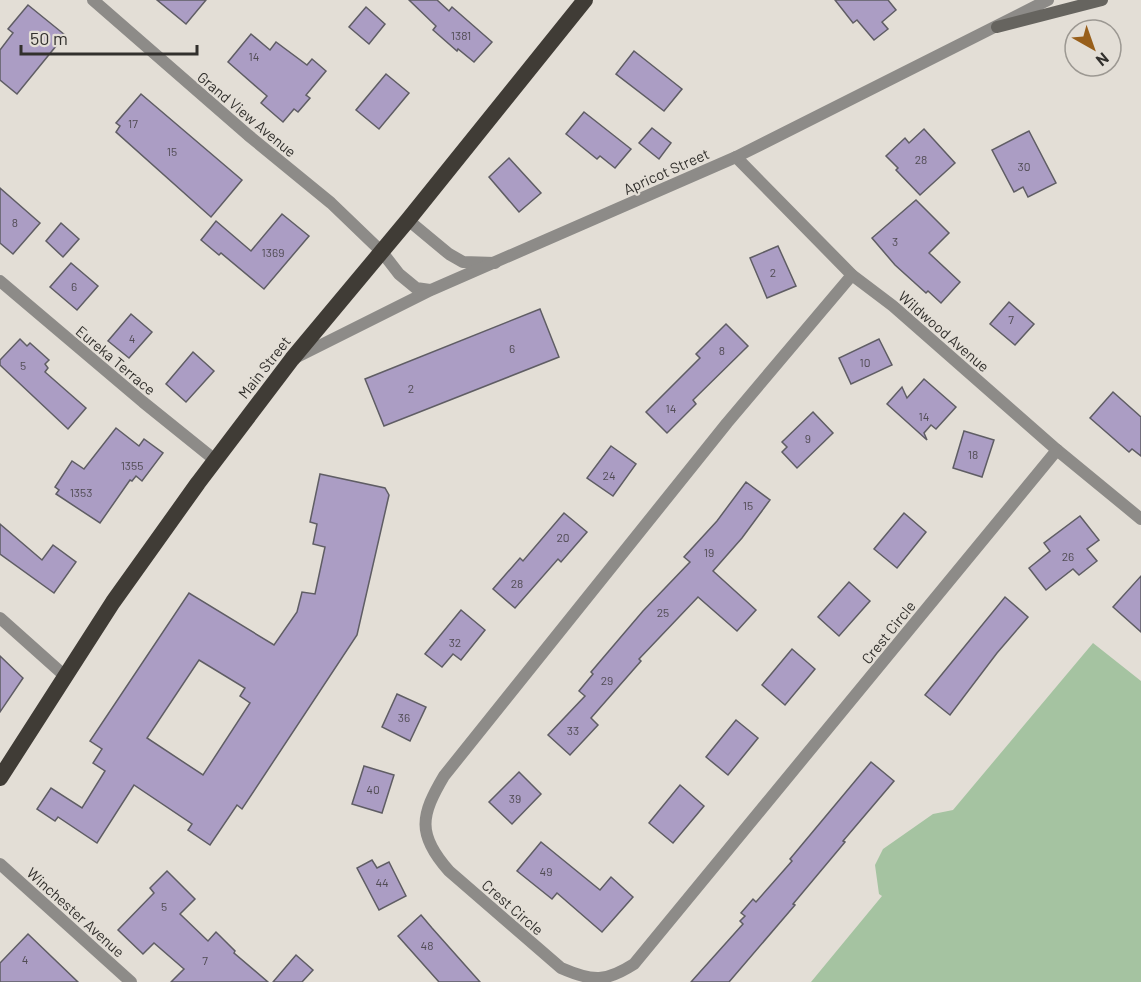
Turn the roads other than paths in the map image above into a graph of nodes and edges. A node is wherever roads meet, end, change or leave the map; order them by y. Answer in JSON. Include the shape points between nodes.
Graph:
{"nodes":[{"id":1,"x":93,"y":0,"type":"edge"},
{"id":2,"x":585,"y":0,"type":"edge"},
{"id":3,"x":1048,"y":0,"type":"edge"},
{"id":4,"x":1102,"y":0,"type":"edge"},
{"id":5,"x":997,"y":27,"type":"junction"},
{"id":6,"x":736,"y":157,"type":"junction"},
{"id":7,"x":408,"y":220,"type":"junction"},
{"id":8,"x":381,"y":252,"type":"junction"},
{"id":9,"x":496,"y":263,"type":"junction"},
{"id":10,"x":852,"y":275,"type":"junction"},
{"id":11,"x":0,"y":281,"type":"edge"},
{"id":12,"x":431,"y":290,"type":"junction"},
{"id":13,"x":292,"y":359,"type":"junction"},
{"id":14,"x":1057,"y":450,"type":"junction"},
{"id":15,"x":215,"y":460,"type":"junction"},
{"id":16,"x":1141,"y":519,"type":"edge"},
{"id":17,"x":0,"y":618,"type":"edge"},
{"id":18,"x":65,"y":676,"type":"junction"},
{"id":19,"x":0,"y":778,"type":"edge"},
{"id":20,"x":0,"y":864,"type":"edge"},
{"id":21,"x":131,"y":982,"type":"edge"}],
"edges":[{"from":1,"to":8,"type":"street","name":"Grand View Avenue","via":[[331,203]]},
{"from":2,"to":7,"type":"highway","name":"Main Street"},
{"from":3,"to":5,"type":"street","name":"Apricot Street"},
{"from":4,"to":5,"type":"main road"},
{"from":5,"to":6,"type":"street","name":"Apricot Street"},
{"from":6,"to":9,"type":"street","name":"Apricot Street"},
{"from":6,"to":10,"type":"street","name":"Wildwood Avenue"},
{"from":7,"to":8,"type":"highway","name":"Main Street"},
{"from":7,"to":9,"type":"street","via":[[463,262]]},
{"from":8,"to":12,"type":"street","name":"Grand View Avenue","via":[[416,288]]},
{"from":8,"to":13,"type":"highway","name":"Main Street"},
{"from":9,"to":12,"type":"street","name":"Apricot Street"},
{"from":10,"to":14,"type":"street","name":"Wildwood Avenue","via":[[893,306]]},
{"from":10,"to":14,"type":"street","name":"Crest Circle","via":[[705,451],[444,776],[430,799],[426,828],[437,858],[561,968],[578,978],[597,982],[617,978],[634,964]]},
{"from":11,"to":15,"type":"street","name":"Eureka Terrace"},
{"from":12,"to":13,"type":"street","name":"Apricot Street"},
{"from":13,"to":15,"type":"highway","name":"Main Street"},
{"from":14,"to":16,"type":"street","name":"Wildwood Avenue"},
{"from":15,"to":18,"type":"highway","name":"Main Street","via":[[155,541]]},
{"from":17,"to":18,"type":"street"},
{"from":18,"to":19,"type":"highway","name":"Main Street"},
{"from":20,"to":21,"type":"street","name":"Winchester Avenue"}]}
